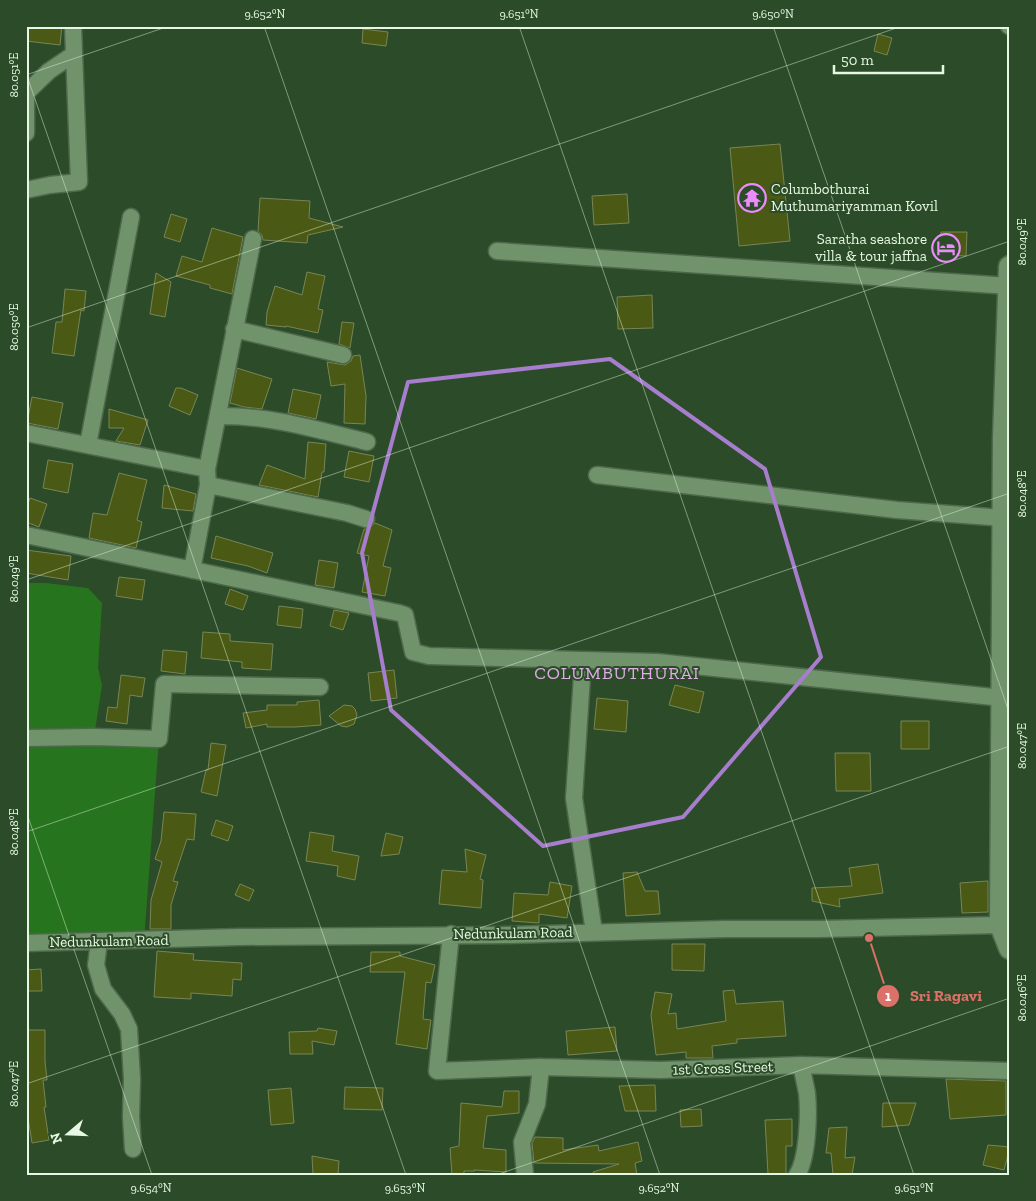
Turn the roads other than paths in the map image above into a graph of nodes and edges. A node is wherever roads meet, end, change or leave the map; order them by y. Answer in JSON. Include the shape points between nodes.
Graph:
{"nodes":[{"id":1,"x":73,"y":26,"type":"edge"},
{"id":2,"x":74,"y":54,"type":"junction"},
{"id":3,"x":26,"y":93,"type":"edge"},
{"id":4,"x":26,"y":99,"type":"edge"},
{"id":5,"x":26,"y":133,"type":"edge"},
{"id":6,"x":26,"y":190,"type":"edge"},
{"id":7,"x":131,"y":217,"type":"dead end"},
{"id":8,"x":253,"y":239,"type":"dead end"},
{"id":9,"x":497,"y":250,"type":"dead end"},
{"id":10,"x":1010,"y":267,"type":"edge"},
{"id":11,"x":1009,"y":286,"type":"edge"},
{"id":12,"x":234,"y":329,"type":"junction"},
{"id":13,"x":343,"y":355,"type":"dead end"},
{"id":14,"x":218,"y":416,"type":"junction"},
{"id":15,"x":26,"y":433,"type":"edge"},
{"id":16,"x":367,"y":442,"type":"dead end"},
{"id":17,"x":88,"y":445,"type":"junction"},
{"id":18,"x":597,"y":475,"type":"dead end"},
{"id":19,"x":207,"y":477,"type":"junction"},
{"id":20,"x":1004,"y":518,"type":"junction"},
{"id":21,"x":366,"y":519,"type":"dead end"},
{"id":22,"x":26,"y":535,"type":"edge"},
{"id":23,"x":192,"y":570,"type":"junction"},
{"id":24,"x":583,"y":661,"type":"junction"},
{"id":25,"x":320,"y":687,"type":"dead end"},
{"id":26,"x":1003,"y":698,"type":"junction"},
{"id":27,"x":26,"y":738,"type":"edge"},
{"id":28,"x":1001,"y":925,"type":"junction"},
{"id":29,"x":594,"y":932,"type":"junction"},
{"id":30,"x":451,"y":934,"type":"junction"},
{"id":31,"x":99,"y":942,"type":"junction"},
{"id":32,"x":26,"y":943,"type":"edge"},
{"id":33,"x":1010,"y":948,"type":"edge"},
{"id":34,"x":801,"y":1065,"type":"junction"},
{"id":35,"x":541,"y":1067,"type":"junction"},
{"id":36,"x":1010,"y":1071,"type":"edge"},
{"id":37,"x":133,"y":1149,"type":"dead end"},
{"id":38,"x":525,"y":1175,"type":"edge"},
{"id":39,"x":797,"y":1175,"type":"edge"}],
"edges":[{"from":1,"to":2,"type":"street"},
{"from":2,"to":3,"type":"street","via":[[49,70]]},
{"from":2,"to":6,"type":"street","via":[[79,182]]},
{"from":4,"to":5,"type":"street"},
{"from":7,"to":17,"type":"street"},
{"from":8,"to":12,"type":"street"},
{"from":9,"to":11,"type":"street"},
{"from":10,"to":11,"type":"street"},
{"from":11,"to":20,"type":"street"},
{"from":12,"to":13,"type":"street"},
{"from":12,"to":14,"type":"street"},
{"from":14,"to":16,"type":"street","via":[[285,423]]},
{"from":14,"to":19,"type":"street"},
{"from":15,"to":17,"type":"street"},
{"from":17,"to":19,"type":"street"},
{"from":18,"to":20,"type":"street","via":[[887,509]]},
{"from":19,"to":21,"type":"street"},
{"from":19,"to":23,"type":"street"},
{"from":20,"to":26,"type":"street"},
{"from":22,"to":23,"type":"street"},
{"from":23,"to":24,"type":"street","via":[[405,615],[413,652],[429,656]]},
{"from":24,"to":26,"type":"street","via":[[657,662]]},
{"from":24,"to":29,"type":"street","via":[[574,798]]},
{"from":25,"to":27,"type":"street","via":[[164,684],[159,739]]},
{"from":26,"to":28,"type":"street"},
{"from":28,"to":29,"type":"street","name":"Nedunkulam Road"},
{"from":28,"to":33,"type":"street"},
{"from":29,"to":30,"type":"street","name":"Nedunkulam Road"},
{"from":30,"to":31,"type":"street","name":"Nedunkulam Road"},
{"from":30,"to":35,"type":"street","name":"1st Cross Street","via":[[437,1071]]},
{"from":31,"to":32,"type":"street","name":"Nedunkulam Road"},
{"from":31,"to":37,"type":"street","via":[[96,966],[103,989],[129,1029]]},
{"from":34,"to":35,"type":"street","name":"1st Cross Street","via":[[661,1070]]},
{"from":34,"to":36,"type":"street","name":"1st Cross Street"},
{"from":34,"to":39,"type":"street","via":[[807,1093],[807,1130]]},
{"from":35,"to":38,"type":"street","via":[[537,1104],[522,1142]]}]}
